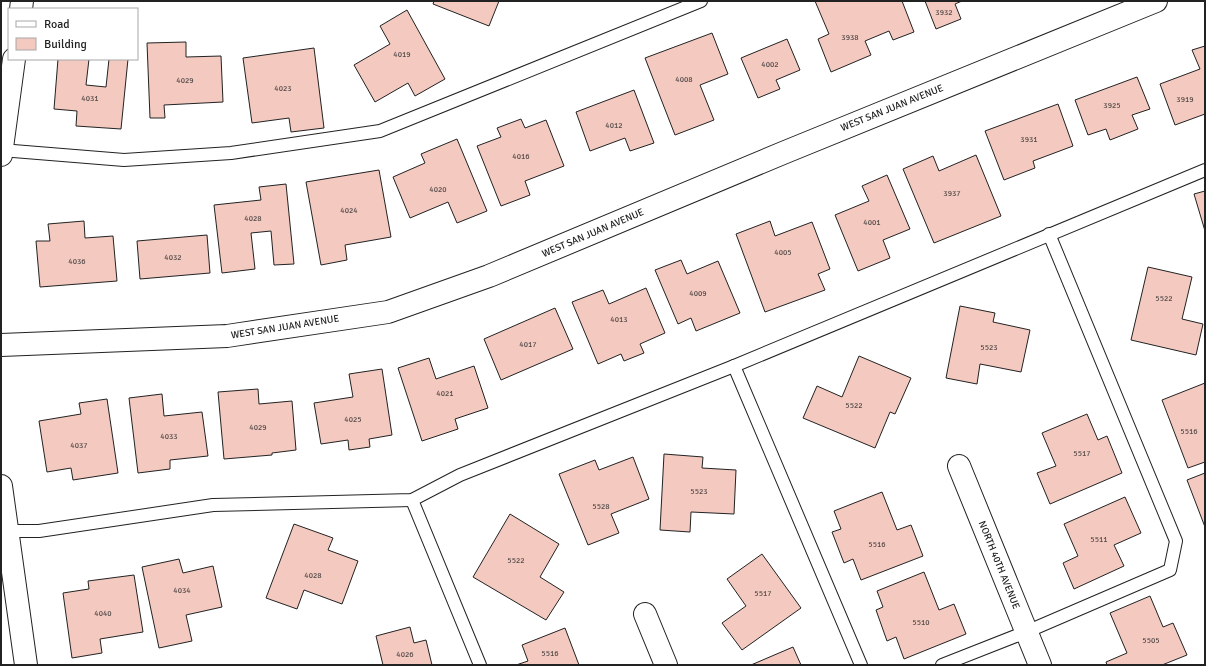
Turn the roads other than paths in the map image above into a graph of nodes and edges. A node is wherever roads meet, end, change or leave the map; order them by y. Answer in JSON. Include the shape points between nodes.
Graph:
{"nodes":[{"id":1,"x":701,"y":1,"type":"edge"},
{"id":2,"x":1151,"y":2,"type":"edge"},
{"id":3,"x":14,"y":60,"type":"edge"},
{"id":4,"x":1,"y":151,"type":"edge"},
{"id":5,"x":1205,"y":170,"type":"edge"},
{"id":6,"x":1049,"y":234,"type":"junction"},
{"id":7,"x":1,"y":345,"type":"edge"},
{"id":8,"x":734,"y":366,"type":"junction"},
{"id":9,"x":959,"y":466,"type":"dead end"},
{"id":10,"x":1,"y":486,"type":"edge"},
{"id":11,"x":412,"y":500,"type":"junction"},
{"id":12,"x":7,"y":531,"type":"junction"},
{"id":13,"x":645,"y":614,"type":"dead end"},
{"id":14,"x":1026,"y":632,"type":"junction"},
{"id":15,"x":26,"y":665,"type":"edge"},
{"id":16,"x":480,"y":665,"type":"edge"},
{"id":17,"x":666,"y":665,"type":"edge"},
{"id":18,"x":861,"y":665,"type":"edge"},
{"id":19,"x":942,"y":665,"type":"edge"},
{"id":20,"x":1040,"y":665,"type":"edge"}],
"edges":[{"from":1,"to":4,"type":"lane","via":[[380,131],[232,152],[124,160]]},
{"from":2,"to":7,"type":"street","name":"WEST SAN JUAN AVENUE","via":[[489,276],[388,312],[227,336]]},
{"from":3,"to":4,"type":"street"},
{"from":5,"to":6,"type":"lane"},
{"from":6,"to":8,"type":"lane"},
{"from":6,"to":14,"type":"lane","via":[[1176,541],[1170,570]]},
{"from":8,"to":11,"type":"lane","via":[[460,475]]},
{"from":8,"to":18,"type":"lane"},
{"from":9,"to":14,"type":"street","name":"NORTH 40TH AVENUE"},
{"from":10,"to":12,"type":"street"},
{"from":11,"to":12,"type":"lane","via":[[213,505],[39,531]]},
{"from":11,"to":16,"type":"lane"},
{"from":12,"to":15,"type":"street"},
{"from":13,"to":17,"type":"street"},
{"from":14,"to":19,"type":"lane"},
{"from":14,"to":20,"type":"street","name":"NORTH 40TH AVENUE"}]}
